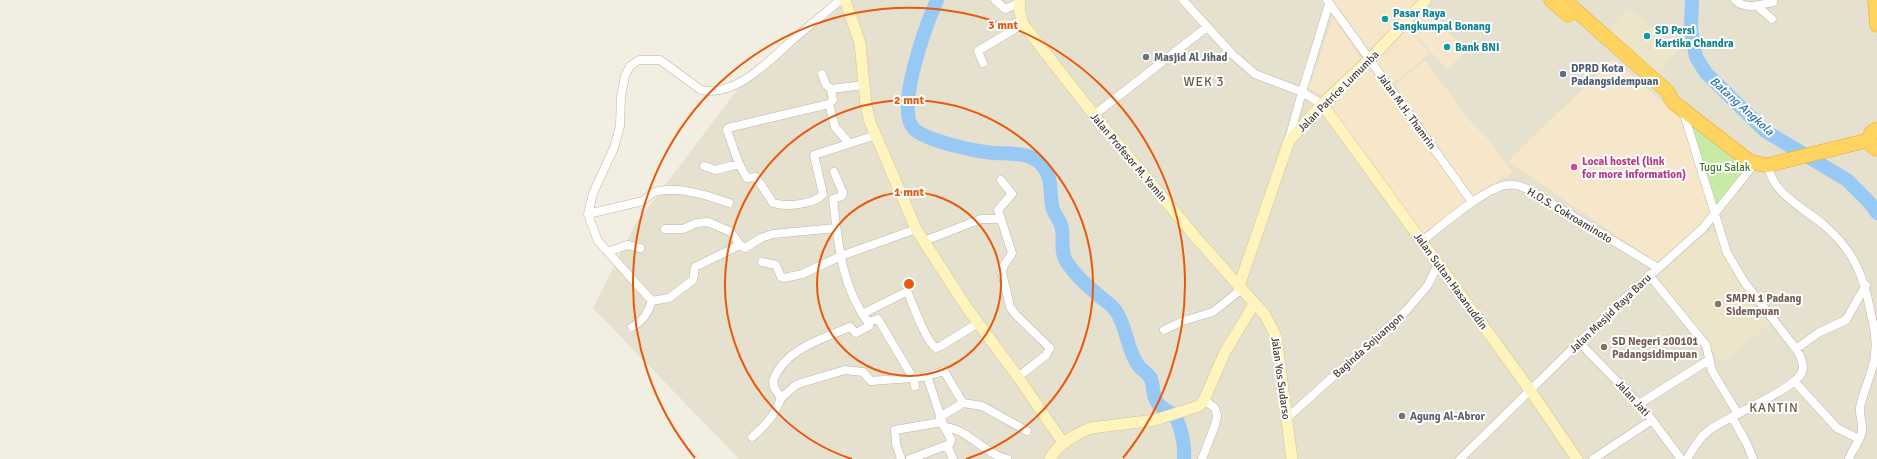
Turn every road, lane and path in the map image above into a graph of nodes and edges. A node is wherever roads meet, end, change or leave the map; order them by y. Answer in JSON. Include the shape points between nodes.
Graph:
{"nodes":[{"id":1,"x":840,"y":0,"type":"edge"},
{"id":2,"x":844,"y":0,"type":"edge"},
{"id":3,"x":995,"y":0,"type":"edge"},
{"id":4,"x":1183,"y":0,"type":"edge"},
{"id":5,"x":1426,"y":0,"type":"edge"},
{"id":6,"x":1551,"y":0,"type":"edge"},
{"id":7,"x":1735,"y":0,"type":"edge"},
{"id":8,"x":1875,"y":0,"type":"edge"},
{"id":9,"x":1020,"y":1,"type":"edge"},
{"id":10,"x":1773,"y":1,"type":"edge"},
{"id":11,"x":1328,"y":2,"type":"edge"},
{"id":12,"x":1570,"y":5,"type":"edge"},
{"id":13,"x":1757,"y":6,"type":"junction"},
{"id":14,"x":1023,"y":24,"type":"junction"},
{"id":15,"x":1877,"y":25,"type":"edge"},
{"id":16,"x":1207,"y":27,"type":"junction"},
{"id":17,"x":1370,"y":59,"type":"junction"},
{"id":18,"x":983,"y":63,"type":"dead end"},
{"id":19,"x":822,"y":74,"type":"dead end"},
{"id":20,"x":864,"y":86,"type":"junction"},
{"id":21,"x":830,"y":89,"type":"junction"},
{"id":22,"x":1302,"y":92,"type":"junction"},
{"id":23,"x":829,"y":104,"type":"junction"},
{"id":24,"x":1322,"y":104,"type":"junction"},
{"id":25,"x":1678,"y":105,"type":"junction"},
{"id":26,"x":1094,"y":116,"type":"junction"},
{"id":27,"x":1875,"y":135,"type":"edge"},
{"id":28,"x":876,"y":136,"type":"junction"},
{"id":29,"x":1289,"y":141,"type":"junction"},
{"id":30,"x":849,"y":144,"type":"junction"},
{"id":31,"x":739,"y":164,"type":"junction"},
{"id":32,"x":1767,"y":164,"type":"junction"},
{"id":33,"x":704,"y":166,"type":"dead end"},
{"id":34,"x":834,"y":172,"type":"dead end"},
{"id":35,"x":1001,"y":180,"type":"dead end"},
{"id":36,"x":1472,"y":202,"type":"junction"},
{"id":37,"x":729,"y":203,"type":"dead end"},
{"id":38,"x":1715,"y":213,"type":"junction"},
{"id":39,"x":588,"y":214,"type":"junction"},
{"id":40,"x":1001,"y":219,"type":"junction"},
{"id":41,"x":836,"y":228,"type":"junction"},
{"id":42,"x":665,"y":229,"type":"dead end"},
{"id":43,"x":916,"y":229,"type":"junction"},
{"id":44,"x":924,"y":241,"type":"junction"},
{"id":45,"x":1422,"y":241,"type":"junction"},
{"id":46,"x":740,"y":246,"type":"junction"},
{"id":47,"x":640,"y":248,"type":"dead end"},
{"id":48,"x":608,"y":252,"type":"junction"},
{"id":49,"x":841,"y":256,"type":"junction"},
{"id":50,"x":762,"y":262,"type":"dead end"},
{"id":51,"x":1438,"y":264,"type":"junction"},
{"id":52,"x":1658,"y":268,"type":"junction"},
{"id":53,"x":1649,"y":275,"type":"junction"},
{"id":54,"x":1866,"y":285,"type":"junction"},
{"id":55,"x":1239,"y":286,"type":"junction"},
{"id":56,"x":652,"y":301,"type":"junction"},
{"id":57,"x":1254,"y":304,"type":"junction"},
{"id":58,"x":862,"y":314,"type":"junction"},
{"id":59,"x":868,"y":322,"type":"junction"},
{"id":60,"x":978,"y":323,"type":"junction"},
{"id":61,"x":632,"y":327,"type":"dead end"},
{"id":62,"x":1164,"y":330,"type":"dead end"},
{"id":63,"x":1579,"y":342,"type":"junction"},
{"id":64,"x":1796,"y":348,"type":"junction"},
{"id":65,"x":1709,"y":360,"type":"junction"},
{"id":66,"x":927,"y":376,"type":"junction"},
{"id":67,"x":1018,"y":377,"type":"junction"},
{"id":68,"x":1794,"y":381,"type":"junction"},
{"id":69,"x":914,"y":382,"type":"junction"},
{"id":70,"x":1530,"y":390,"type":"junction"},
{"id":71,"x":781,"y":398,"type":"junction"},
{"id":72,"x":1204,"y":400,"type":"junction"},
{"id":73,"x":963,"y":403,"type":"junction"},
{"id":74,"x":1639,"y":404,"type":"junction"},
{"id":75,"x":1735,"y":416,"type":"junction"},
{"id":76,"x":1287,"y":418,"type":"junction"},
{"id":77,"x":1652,"y":420,"type":"junction"},
{"id":78,"x":942,"y":422,"type":"junction"},
{"id":79,"x":1027,"y":431,"type":"dead end"},
{"id":80,"x":752,"y":437,"type":"dead end"},
{"id":81,"x":1859,"y":440,"type":"junction"},
{"id":82,"x":1064,"y":444,"type":"junction"},
{"id":83,"x":947,"y":445,"type":"junction"},
{"id":84,"x":996,"y":456,"type":"junction"},
{"id":85,"x":901,"y":459,"type":"edge"},
{"id":86,"x":910,"y":459,"type":"edge"},
{"id":87,"x":953,"y":459,"type":"edge"},
{"id":88,"x":986,"y":459,"type":"edge"},
{"id":89,"x":1007,"y":459,"type":"edge"},
{"id":90,"x":1050,"y":459,"type":"edge"},
{"id":91,"x":1202,"y":459,"type":"edge"},
{"id":92,"x":1292,"y":459,"type":"edge"},
{"id":93,"x":1460,"y":459,"type":"edge"},
{"id":94,"x":1577,"y":459,"type":"edge"},
{"id":95,"x":1593,"y":459,"type":"edge"},
{"id":96,"x":1681,"y":459,"type":"edge"},
{"id":97,"x":1687,"y":459,"type":"edge"},
{"id":98,"x":1753,"y":459,"type":"edge"},
{"id":99,"x":1849,"y":459,"type":"edge"}],
"edges":[{"from":1,"to":39,"type":"street","via":[[765,66],[720,91],[702,90],[660,60],[639,60],[630,66],[624,76],[620,126],[614,148],[593,193]]},
{"from":2,"to":20,"type":"street","via":[[860,43]]},
{"from":3,"to":9,"type":"street","via":[[1005,9]]},
{"from":4,"to":16,"type":"street"},
{"from":5,"to":17,"type":"street","name":"Jalan Patrice Lumumba"},
{"from":6,"to":12,"type":"highway"},
{"from":7,"to":13,"type":"street","via":[[1747,6]]},
{"from":8,"to":15,"type":"highway"},
{"from":9,"to":14,"type":"street","name":"Jalan Profesor M. Yamin"},
{"from":10,"to":13,"type":"street"},
{"from":10,"to":13,"type":"street","via":[[1772,19]]},
{"from":11,"to":17,"type":"street","name":"Jalan M.H. Thamrin"},
{"from":11,"to":22,"type":"street"},
{"from":12,"to":25,"type":"highway","via":[[1667,91]]},
{"from":14,"to":18,"type":"street","via":[[978,51]]},
{"from":14,"to":26,"type":"street","name":"Jalan Profesor M. Yamin"},
{"from":16,"to":22,"type":"street","via":[[1255,74]]},
{"from":16,"to":26,"type":"street"},
{"from":17,"to":24,"type":"street","name":"Jalan Patrice Lumumba"},
{"from":17,"to":36,"type":"street","name":"Jalan M.H. Thamrin"},
{"from":19,"to":21,"type":"street"},
{"from":20,"to":21,"type":"street"},
{"from":20,"to":28,"type":"street","via":[[866,105]]},
{"from":21,"to":23,"type":"street","via":[[834,100]]},
{"from":22,"to":24,"type":"street"},
{"from":22,"to":29,"type":"street"},
{"from":23,"to":30,"type":"street","via":[[835,128]]},
{"from":23,"to":31,"type":"street","via":[[728,128]]},
{"from":24,"to":29,"type":"street","name":"Jalan Patrice Lumumba"},
{"from":24,"to":45,"type":"street","name":"Jalan Sultan Hasanuddin"},
{"from":25,"to":32,"type":"highway","via":[[1735,151]]},
{"from":25,"to":38,"type":"street"},
{"from":26,"to":55,"type":"street","name":"Jalan Profesor M. Yamin"},
{"from":27,"to":32,"type":"highway"},
{"from":28,"to":30,"type":"street"},
{"from":28,"to":43,"type":"street"},
{"from":29,"to":55,"type":"street","name":"Jalan Patrice Lumumba"},
{"from":30,"to":31,"type":"street","via":[[814,155],[823,194],[806,202],[790,205],[773,203],[756,177],[747,178]]},
{"from":31,"to":33,"type":"street","via":[[718,170]]},
{"from":32,"to":38,"type":"street","name":"Jalan Mesjid Raya Baru"},
{"from":32,"to":54,"type":"street","via":[[1776,185],[1848,250]]},
{"from":34,"to":41,"type":"street","via":[[843,193],[842,196],[833,199]]},
{"from":35,"to":40,"type":"street","via":[[1012,194],[998,209]]},
{"from":36,"to":45,"type":"street","name":"H.O.S. Cokroaminoto"},
{"from":36,"to":52,"type":"street","name":"H.O.S. Cokroaminoto","via":[[1502,186],[1512,184],[1525,187]]},
{"from":37,"to":39,"type":"street","via":[[676,190],[655,192],[647,196],[643,202]]},
{"from":38,"to":52,"type":"street","name":"Jalan Mesjid Raya Baru","via":[[1690,240]]},
{"from":38,"to":64,"type":"street","via":[[1735,269]]},
{"from":39,"to":48,"type":"street","via":[[598,241]]},
{"from":40,"to":44,"type":"street","via":[[981,219]]},
{"from":40,"to":67,"type":"street","via":[[1012,253],[1002,272],[1010,307],[1050,348],[1046,355]]},
{"from":41,"to":46,"type":"street","via":[[772,234],[761,238],[750,247]]},
{"from":41,"to":49,"type":"street"},
{"from":42,"to":46,"type":"street","via":[[682,229],[708,222],[731,232]]},
{"from":43,"to":44,"type":"street"},
{"from":43,"to":49,"type":"street"},
{"from":44,"to":60,"type":"street"},
{"from":45,"to":51,"type":"street","name":"Jalan Sultan Hasanuddin"},
{"from":46,"to":56,"type":"street","via":[[695,267],[692,280],[669,298]]},
{"from":47,"to":48,"type":"street","via":[[627,245]]},
{"from":48,"to":56,"type":"street"},
{"from":49,"to":50,"type":"street","via":[[802,274],[784,278],[781,277],[776,265]]},
{"from":49,"to":58,"type":"street","via":[[850,292]]},
{"from":51,"to":70,"type":"street","name":"Jalan Sultan Hasanuddin"},
{"from":51,"to":76,"type":"street","name":"Baginda Sojuangon","via":[[1428,285],[1406,311]]},
{"from":52,"to":53,"type":"street","name":"Jalan Mesjid Raya Baru"},
{"from":53,"to":63,"type":"street","name":"Jalan Mesjid Raya Baru"},
{"from":53,"to":65,"type":"street","via":[[1703,340],[1708,349]]},
{"from":54,"to":64,"type":"street","via":[[1846,320],[1818,333]]},
{"from":54,"to":81,"type":"street","via":[[1875,330],[1876,353],[1860,410],[1862,429]]},
{"from":55,"to":57,"type":"street","name":"Jalan Profesor M. Yamin"},
{"from":55,"to":62,"type":"street","via":[[1238,292],[1216,310]]},
{"from":56,"to":61,"type":"street","via":[[646,316]]},
{"from":57,"to":72,"type":"street","via":[[1225,352]]},
{"from":57,"to":76,"type":"street","name":"Jalan Yos Sudarso","via":[[1265,315],[1276,336]]},
{"from":58,"to":59,"type":"street"},
{"from":58,"to":60,"type":"street","via":[[908,293],[927,336],[936,348]]},
{"from":59,"to":69,"type":"street","via":[[878,319]]},
{"from":59,"to":71,"type":"street","via":[[869,326],[856,333],[850,327],[794,353],[772,381]]},
{"from":60,"to":67,"type":"street"},
{"from":63,"to":70,"type":"street","name":"Jalan Mesjid Raya Baru"},
{"from":63,"to":74,"type":"street","name":"Jalan Jati"},
{"from":64,"to":68,"type":"street","via":[[1802,359],[1803,368]]},
{"from":65,"to":74,"type":"street"},
{"from":65,"to":75,"type":"street"},
{"from":66,"to":69,"type":"street"},
{"from":66,"to":73,"type":"street","via":[[946,372]]},
{"from":66,"to":78,"type":"street"},
{"from":67,"to":82,"type":"street"},
{"from":68,"to":75,"type":"street"},
{"from":68,"to":81,"type":"street","via":[[1837,428]]},
{"from":69,"to":71,"type":"street","via":[[871,381],[863,372],[845,370],[796,384]]},
{"from":70,"to":93,"type":"street","name":"Jalan Mesjid Raya Baru"},
{"from":70,"to":94,"type":"street","name":"Jalan Sultan Hasanuddin"},
{"from":71,"to":80,"type":"street","via":[[771,420]]},
{"from":72,"to":82,"type":"street","via":[[1196,408],[1155,420],[1091,428],[1082,431]]},
{"from":72,"to":91,"type":"street","via":[[1215,408],[1217,416]]},
{"from":73,"to":78,"type":"street"},
{"from":73,"to":79,"type":"street","via":[[982,406]]},
{"from":74,"to":77,"type":"street","name":"Jalan Jati"},
{"from":75,"to":97,"type":"street","via":[[1708,431]]},
{"from":75,"to":98,"type":"street"},
{"from":76,"to":92,"type":"street","name":"Jalan Yos Sudarso"},
{"from":77,"to":95,"type":"street"},
{"from":77,"to":96,"type":"street","name":"Jalan Jati"},
{"from":78,"to":83,"type":"street","via":[[952,442]]},
{"from":78,"to":84,"type":"street"},
{"from":78,"to":85,"type":"street","via":[[895,430]]},
{"from":81,"to":99,"type":"street"},
{"from":82,"to":90,"type":"street"},
{"from":83,"to":86,"type":"street"},
{"from":83,"to":87,"type":"street"},
{"from":84,"to":88,"type":"street"},
{"from":84,"to":89,"type":"street"}]}
